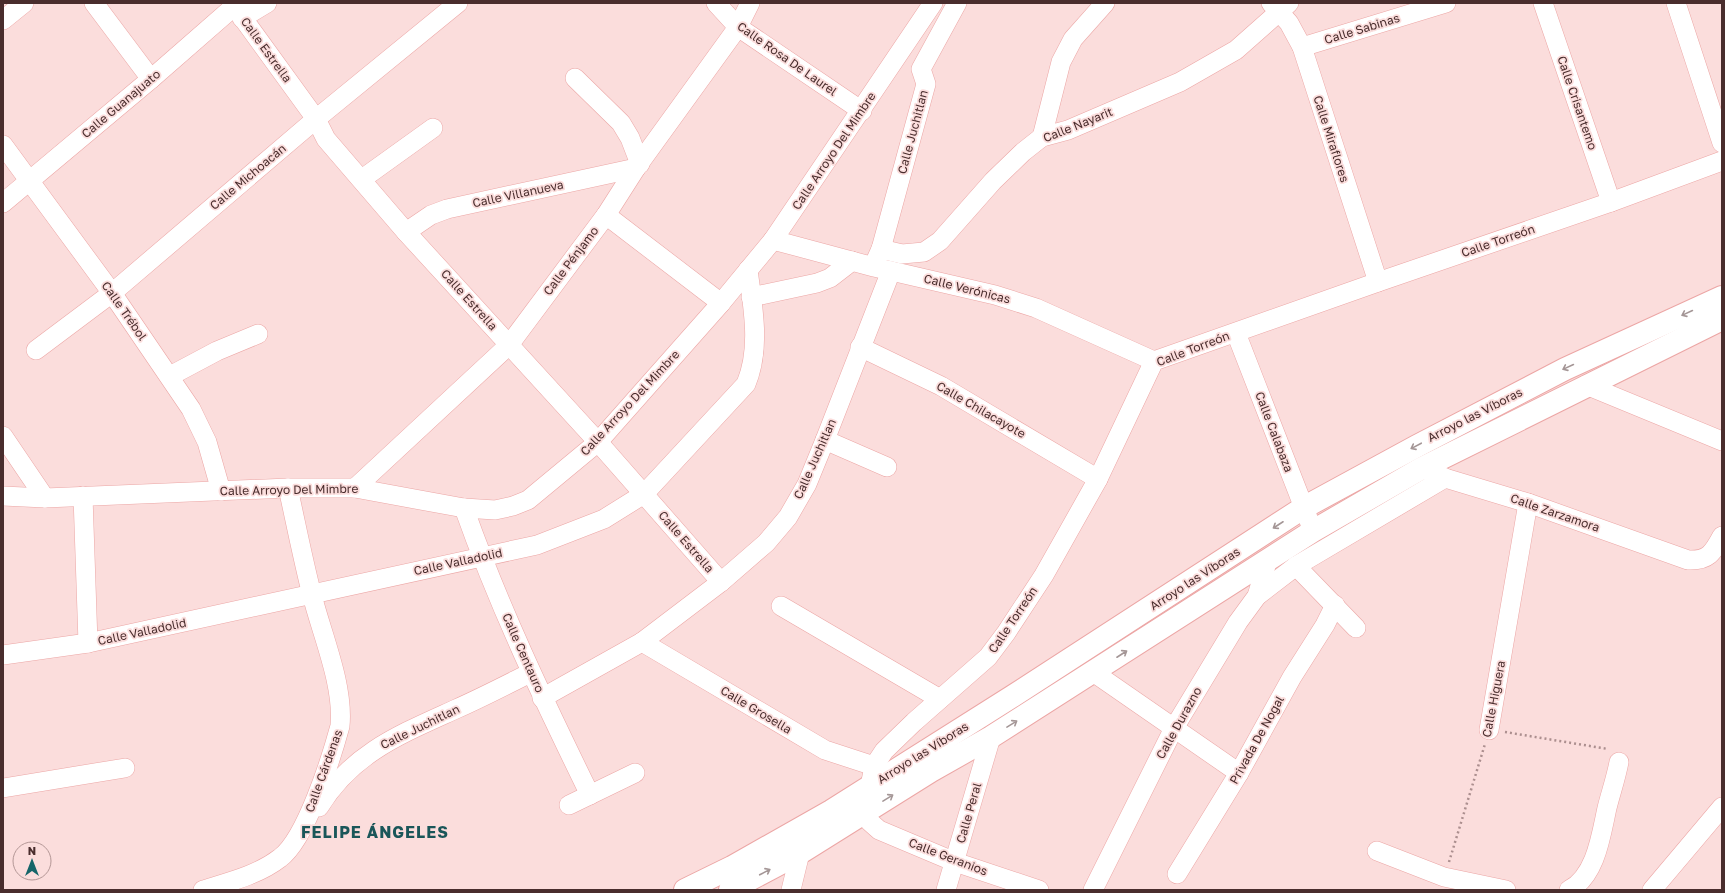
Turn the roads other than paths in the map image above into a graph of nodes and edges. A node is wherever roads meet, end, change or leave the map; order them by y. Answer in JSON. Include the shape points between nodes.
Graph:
{"nodes":[{"id":1,"x":24,"y":3,"type":"edge"},
{"id":2,"x":94,"y":3,"type":"edge"},
{"id":3,"x":266,"y":3,"type":"edge"},
{"id":4,"x":458,"y":3,"type":"edge"},
{"id":5,"x":716,"y":3,"type":"edge"},
{"id":6,"x":750,"y":3,"type":"edge"},
{"id":7,"x":933,"y":3,"type":"edge"},
{"id":8,"x":1105,"y":3,"type":"edge"},
{"id":9,"x":1446,"y":3,"type":"edge"},
{"id":10,"x":1543,"y":3,"type":"edge"},
{"id":11,"x":1676,"y":3,"type":"edge"},
{"id":12,"x":954,"y":4,"type":"edge"},
{"id":13,"x":1280,"y":6,"type":"edge"},
{"id":14,"x":238,"y":9,"type":"edge"},
{"id":15,"x":3,"y":20,"type":"edge"},
{"id":16,"x":738,"y":27,"type":"junction"},
{"id":17,"x":1302,"y":47,"type":"junction"},
{"id":18,"x":901,"y":52,"type":"junction"},
{"id":19,"x":921,"y":69,"type":"junction"},
{"id":20,"x":575,"y":78,"type":"dead end"},
{"id":21,"x":152,"y":79,"type":"junction"},
{"id":22,"x":862,"y":111,"type":"junction"},
{"id":23,"x":316,"y":119,"type":"junction"},
{"id":24,"x":433,"y":128,"type":"dead end"},
{"id":25,"x":1042,"y":137,"type":"junction"},
{"id":26,"x":1722,"y":143,"type":"edge"},
{"id":27,"x":3,"y":145,"type":"edge"},
{"id":28,"x":1722,"y":161,"type":"edge"},
{"id":29,"x":638,"y":166,"type":"junction"},
{"id":30,"x":29,"y":180,"type":"junction"},
{"id":31,"x":362,"y":180,"type":"junction"},
{"id":32,"x":1611,"y":202,"type":"junction"},
{"id":33,"x":3,"y":204,"type":"edge"},
{"id":34,"x":606,"y":215,"type":"junction"},
{"id":35,"x":406,"y":232,"type":"junction"},
{"id":36,"x":773,"y":240,"type":"junction"},
{"id":37,"x":881,"y":249,"type":"junction"},
{"id":38,"x":852,"y":261,"type":"junction"},
{"id":39,"x":882,"y":269,"type":"junction"},
{"id":40,"x":748,"y":270,"type":"junction"},
{"id":41,"x":1378,"y":282,"type":"junction"},
{"id":42,"x":112,"y":293,"type":"junction"},
{"id":43,"x":751,"y":297,"type":"junction"},
{"id":44,"x":1722,"y":297,"type":"edge"},
{"id":45,"x":721,"y":303,"type":"junction"},
{"id":46,"x":1722,"y":319,"type":"edge"},
{"id":47,"x":1236,"y":333,"type":"junction"},
{"id":48,"x":258,"y":334,"type":"dead end"},
{"id":49,"x":509,"y":345,"type":"junction"},
{"id":50,"x":860,"y":348,"type":"junction"},
{"id":51,"x":36,"y":350,"type":"dead end"},
{"id":52,"x":1154,"y":361,"type":"junction"},
{"id":53,"x":170,"y":376,"type":"junction"},
{"id":54,"x":1586,"y":385,"type":"junction"},
{"id":55,"x":3,"y":436,"type":"edge"},
{"id":56,"x":825,"y":440,"type":"junction"},
{"id":57,"x":1722,"y":441,"type":"edge"},
{"id":58,"x":598,"y":442,"type":"junction"},
{"id":59,"x":887,"y":466,"type":"dead end"},
{"id":60,"x":1422,"y":468,"type":"junction"},
{"id":61,"x":1445,"y":478,"type":"junction"},
{"id":62,"x":1098,"y":480,"type":"junction"},
{"id":63,"x":288,"y":488,"type":"junction"},
{"id":64,"x":355,"y":488,"type":"junction"},
{"id":65,"x":221,"y":491,"type":"junction"},
{"id":66,"x":644,"y":494,"type":"junction"},
{"id":67,"x":3,"y":496,"type":"edge"},
{"id":68,"x":83,"y":496,"type":"junction"},
{"id":69,"x":45,"y":498,"type":"junction"},
{"id":70,"x":1528,"y":503,"type":"junction"},
{"id":71,"x":464,"y":508,"type":"junction"},
{"id":72,"x":1303,"y":508,"type":"junction"},
{"id":73,"x":1313,"y":531,"type":"junction"},
{"id":74,"x":1722,"y":536,"type":"edge"},
{"id":75,"x":481,"y":557,"type":"junction"},
{"id":76,"x":1268,"y":559,"type":"junction"},
{"id":77,"x":1296,"y":566,"type":"junction"},
{"id":78,"x":721,"y":582,"type":"junction"},
{"id":79,"x":312,"y":595,"type":"junction"},
{"id":80,"x":1257,"y":596,"type":"junction"},
{"id":81,"x":1335,"y":605,"type":"junction"},
{"id":82,"x":782,"y":606,"type":"dead end"},
{"id":83,"x":1356,"y":628,"type":"dead end"},
{"id":84,"x":642,"y":642,"type":"junction"},
{"id":85,"x":88,"y":643,"type":"junction"},
{"id":86,"x":3,"y":655,"type":"edge"},
{"id":87,"x":1093,"y":672,"type":"junction"},
{"id":88,"x":530,"y":673,"type":"junction"},
{"id":89,"x":542,"y":698,"type":"junction"},
{"id":90,"x":940,"y":699,"type":"junction"},
{"id":91,"x":1174,"y":728,"type":"junction"},
{"id":92,"x":1489,"y":730,"type":"road end"},
{"id":93,"x":991,"y":737,"type":"junction"},
{"id":94,"x":1619,"y":762,"type":"road end"},
{"id":95,"x":874,"y":766,"type":"junction"},
{"id":96,"x":125,"y":768,"type":"dead end"},
{"id":97,"x":635,"y":773,"type":"dead end"},
{"id":98,"x":1239,"y":773,"type":"junction"},
{"id":99,"x":869,"y":787,"type":"junction"},
{"id":100,"x":3,"y":788,"type":"edge"},
{"id":101,"x":590,"y":795,"type":"junction"},
{"id":102,"x":569,"y":805,"type":"dead end"},
{"id":103,"x":1722,"y":807,"type":"edge"},
{"id":104,"x":865,"y":812,"type":"junction"},
{"id":105,"x":297,"y":839,"type":"junction"},
{"id":106,"x":1378,"y":851,"type":"dead end"},
{"id":107,"x":800,"y":853,"type":"junction"},
{"id":108,"x":955,"y":862,"type":"junction"},
{"id":109,"x":1177,"y":874,"type":"dead end"},
{"id":110,"x":1442,"y":884,"type":"edge"},
{"id":111,"x":1570,"y":889,"type":"edge"},
{"id":112,"x":204,"y":890,"type":"edge"},
{"id":113,"x":685,"y":890,"type":"edge"},
{"id":114,"x":730,"y":890,"type":"edge"},
{"id":115,"x":791,"y":890,"type":"edge"},
{"id":116,"x":946,"y":890,"type":"edge"},
{"id":117,"x":1039,"y":890,"type":"edge"},
{"id":118,"x":1093,"y":890,"type":"edge"},
{"id":119,"x":1506,"y":890,"type":"edge"},
{"id":120,"x":1652,"y":890,"type":"edge"}],
"edges":[{"from":1,"to":15,"type":"street"},
{"from":2,"to":21,"type":"street"},
{"from":3,"to":14,"type":"street","name":"Calle Guanajuato"},
{"from":4,"to":23,"type":"street","name":"Calle Michoacán"},
{"from":5,"to":16,"type":"street","name":"Calle Rosa De Laurel"},
{"from":6,"to":16,"type":"street","name":"Calle Pénjamo"},
{"from":7,"to":18,"type":"street","name":"Calle Arroyo Del Mimbre"},
{"from":8,"to":25,"type":"street","via":[[1073,39],[1061,62]]},
{"from":9,"to":17,"type":"street","name":"Calle Sabinas"},
{"from":10,"to":32,"type":"street","name":"Calle Crisantemo"},
{"from":11,"to":26,"type":"street"},
{"from":12,"to":19,"type":"street"},
{"from":13,"to":17,"type":"street","name":"Calle Miraflores"},
{"from":13,"to":25,"type":"street","name":"Calle Nayarit","via":[[1236,50],[1180,82],[1068,130]]},
{"from":14,"to":21,"type":"street","name":"Calle Guanajuato"},
{"from":14,"to":23,"type":"street","name":"Calle Estrella"},
{"from":16,"to":22,"type":"street","name":"Calle Rosa De Laurel"},
{"from":16,"to":29,"type":"street","name":"Calle Pénjamo"},
{"from":17,"to":41,"type":"street","name":"Calle Miraflores"},
{"from":18,"to":19,"type":"street"},
{"from":18,"to":22,"type":"street","name":"Calle Arroyo Del Mimbre"},
{"from":19,"to":37,"type":"street","name":"Calle Juchitlan","via":[[926,84]]},
{"from":20,"to":29,"type":"street","via":[[621,123],[630,138]]},
{"from":21,"to":30,"type":"street","name":"Calle Guanajuato"},
{"from":22,"to":36,"type":"street","name":"Calle Arroyo Del Mimbre"},
{"from":23,"to":31,"type":"street","name":"Calle Estrella","via":[[326,139]]},
{"from":23,"to":42,"type":"street","name":"Calle Michoacán"},
{"from":24,"to":31,"type":"street"},
{"from":25,"to":37,"type":"street","name":"Calle Nayarit","via":[[993,181],[940,241],[924,252],[902,254]]},
{"from":27,"to":30,"type":"street","name":"Calle Trébol"},
{"from":28,"to":32,"type":"street","name":"Calle Torreón"},
{"from":29,"to":34,"type":"street","name":"Calle Pénjamo"},
{"from":29,"to":35,"type":"street","name":"Calle Villanueva","via":[[447,209],[431,215]]},
{"from":30,"to":33,"type":"street","name":"Calle Guanajuato"},
{"from":30,"to":42,"type":"street","name":"Calle Trébol"},
{"from":31,"to":35,"type":"street","name":"Calle Estrella"},
{"from":32,"to":41,"type":"street","name":"Calle Torreón"},
{"from":34,"to":45,"type":"street"},
{"from":34,"to":49,"type":"street","name":"Calle Pénjamo"},
{"from":35,"to":49,"type":"street","name":"Calle Estrella"},
{"from":36,"to":38,"type":"street","name":"Calle Verónicas"},
{"from":36,"to":40,"type":"street","name":"Calle Arroyo Del Mimbre"},
{"from":37,"to":39,"type":"street","name":"Calle Juchitlan"},
{"from":38,"to":39,"type":"street","name":"Calle Verónicas"},
{"from":38,"to":43,"type":"street","via":[[830,278],[817,283]]},
{"from":39,"to":50,"type":"street","name":"Calle Juchitlan"},
{"from":39,"to":52,"type":"street","name":"Calle Verónicas","via":[[995,295],[1036,308]]},
{"from":40,"to":43,"type":"street","name":"Calle Valladolid"},
{"from":40,"to":45,"type":"street","name":"Calle Arroyo Del Mimbre"},
{"from":41,"to":47,"type":"street","name":"Calle Torreón"},
{"from":42,"to":51,"type":"street","name":"Calle Michoacán"},
{"from":42,"to":53,"type":"street","name":"Calle Trébol"},
{"from":43,"to":66,"type":"street","name":"Calle Valladolid","via":[[755,346],[752,371],[746,384]]},
{"from":44,"to":72,"type":"main road","name":"Arroyo las Víboras","one_way":true,"via":[[1565,369]]},
{"from":45,"to":58,"type":"street","name":"Calle Arroyo Del Mimbre"},
{"from":46,"to":54,"type":"main road","name":"Arroyo las Víboras"},
{"from":47,"to":52,"type":"street","name":"Calle Torreón"},
{"from":47,"to":72,"type":"street","name":"Calle Calabaza"},
{"from":48,"to":53,"type":"street","via":[[217,351]]},
{"from":49,"to":58,"type":"street","name":"Calle Estrella"},
{"from":49,"to":64,"type":"street","name":"Calle Pénjamo"},
{"from":50,"to":56,"type":"street","name":"Calle Juchitlan"},
{"from":50,"to":62,"type":"street","name":"Calle Chilacayote","via":[[941,386]]},
{"from":52,"to":62,"type":"street","name":"Calle Torreón"},
{"from":53,"to":65,"type":"street","name":"Calle Trébol","via":[[191,409],[207,442]]},
{"from":54,"to":57,"type":"street"},
{"from":54,"to":60,"type":"main road","name":"Arroyo las Víboras"},
{"from":55,"to":69,"type":"street"},
{"from":56,"to":59,"type":"street"},
{"from":56,"to":78,"type":"street","name":"Calle Juchitlan","via":[[807,484],[788,517],[766,543]]},
{"from":58,"to":66,"type":"street","name":"Calle Estrella"},
{"from":58,"to":71,"type":"street","name":"Calle Arroyo Del Mimbre","via":[[528,500],[495,510]]},
{"from":60,"to":61,"type":"street","name":"Calle Zarzamora"},
{"from":60,"to":73,"type":"main road","name":"Arroyo las Víboras"},
{"from":61,"to":70,"type":"street","name":"Calle Zarzamora"},
{"from":61,"to":77,"type":"street"},
{"from":62,"to":90,"type":"street","name":"Calle Torreón","via":[[1044,574],[1006,633],[988,657]]},
{"from":63,"to":64,"type":"street","name":"Calle Arroyo Del Mimbre"},
{"from":63,"to":65,"type":"street","name":"Calle Arroyo Del Mimbre"},
{"from":63,"to":79,"type":"street"},
{"from":64,"to":71,"type":"street","name":"Calle Arroyo Del Mimbre"},
{"from":65,"to":68,"type":"street","name":"Calle Arroyo Del Mimbre"},
{"from":66,"to":75,"type":"street","name":"Calle Valladolid","via":[[604,519],[545,542]]},
{"from":66,"to":78,"type":"street","name":"Calle Estrella"},
{"from":67,"to":69,"type":"street","name":"Calle Arroyo Del Mimbre"},
{"from":68,"to":69,"type":"street","name":"Calle Arroyo Del Mimbre"},
{"from":68,"to":85,"type":"street"},
{"from":70,"to":74,"type":"street","name":"Calle Zarzamora","via":[[1688,560],[1699,561],[1709,556]]},
{"from":70,"to":92,"type":"street","name":"Calle Higuera"},
{"from":71,"to":75,"type":"street","name":"Calle Centauro"},
{"from":72,"to":73,"type":"street","name":"Calle Calabaza"},
{"from":72,"to":99,"type":"main road","name":"Arroyo las Víboras","one_way":true,"via":[[1027,688]]},
{"from":73,"to":76,"type":"main road","name":"Arroyo las Víboras"},
{"from":75,"to":79,"type":"street","name":"Calle Valladolid"},
{"from":75,"to":88,"type":"street","name":"Calle Centauro"},
{"from":76,"to":80,"type":"street","name":"Calle Durazno"},
{"from":87,"to":76,"type":"main road","name":"Arroyo las Víboras","one_way":true},
{"from":77,"to":80,"type":"street"},
{"from":77,"to":81,"type":"street"},
{"from":78,"to":84,"type":"street","name":"Calle Juchitlan"},
{"from":79,"to":85,"type":"street","name":"Calle Valladolid"},
{"from":79,"to":105,"type":"street","name":"Calle Cárdenas","via":[[339,693],[341,714],[337,739]]},
{"from":80,"to":91,"type":"street","name":"Calle Durazno","via":[[1238,622]]},
{"from":81,"to":83,"type":"street"},
{"from":81,"to":98,"type":"street","name":"Privada De Nogal"},
{"from":82,"to":90,"type":"street"},
{"from":84,"to":89,"type":"street","name":"Calle Juchitlan"},
{"from":84,"to":95,"type":"street","name":"Calle Grosella","via":[[825,750]]},
{"from":85,"to":86,"type":"street","name":"Calle Valladolid"},
{"from":87,"to":91,"type":"street"},
{"from":93,"to":87,"type":"main road","name":"Arroyo las Víboras","one_way":true},
{"from":88,"to":89,"type":"street","name":"Calle Centauro"},
{"from":88,"to":105,"type":"street","name":"Calle Juchitlan","via":[[382,744],[361,759],[334,786]]},
{"from":89,"to":101,"type":"street","name":"Calle Centauro"},
{"from":90,"to":95,"type":"street","name":"Calle Torreón","via":[[884,751]]},
{"from":91,"to":98,"type":"street"},
{"from":91,"to":118,"type":"street","name":"Calle Durazno"},
{"from":104,"to":93,"type":"main road","name":"Arroyo las Víboras","one_way":true},
{"from":93,"to":108,"type":"street","name":"Calle Peral"},
{"from":94,"to":111,"type":"street","via":[[1603,832],[1592,862],[1583,878]]},
{"from":95,"to":99,"type":"street","name":"Calle Torreón"},
{"from":96,"to":100,"type":"street"},
{"from":97,"to":101,"type":"street"},
{"from":98,"to":109,"type":"street","name":"Privada De Nogal"},
{"from":99,"to":104,"type":"street","name":"Calle Torreón"},
{"from":99,"to":113,"type":"main road","name":"Arroyo las Víboras","via":[[732,867]]},
{"from":101,"to":102,"type":"street"},
{"from":103,"to":120,"type":"street"},
{"from":104,"to":107,"type":"main road","name":"Arroyo las Víboras"},
{"from":104,"to":108,"type":"street","name":"Calle Geranios","via":[[870,822],[879,830]]},
{"from":105,"to":112,"type":"street","name":"Calle Cárdenas","via":[[280,858],[259,871]]},
{"from":106,"to":110,"type":"street"},
{"from":114,"to":107,"type":"main road","name":"Arroyo las Víboras","one_way":true},
{"from":107,"to":115,"type":"street"},
{"from":108,"to":116,"type":"street","name":"Calle Peral"},
{"from":108,"to":117,"type":"street","name":"Calle Geranios"},
{"from":110,"to":119,"type":"street"}]}
